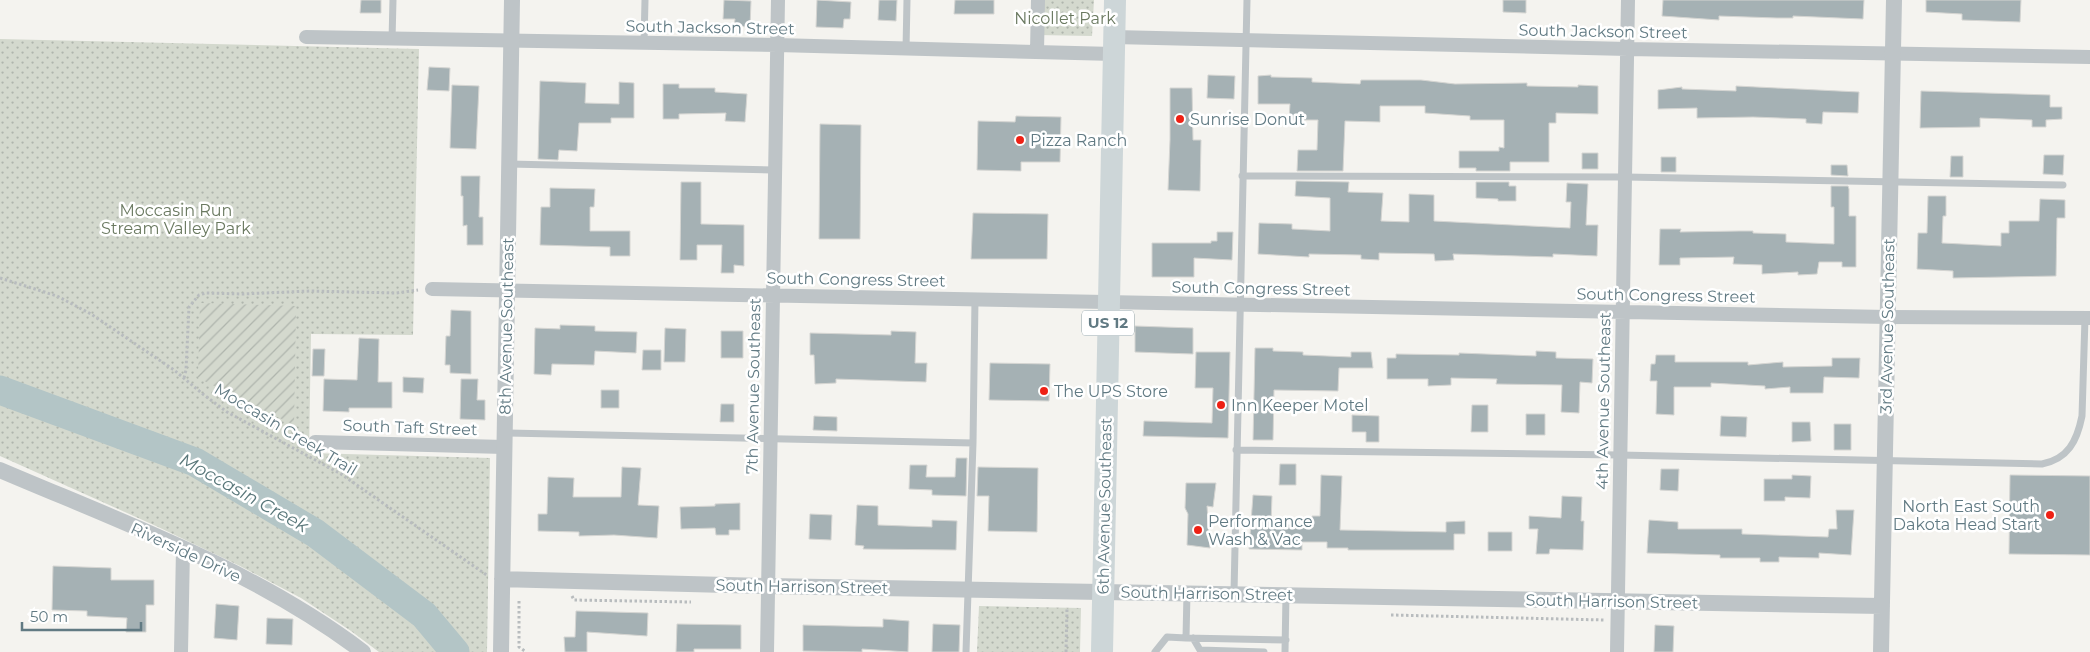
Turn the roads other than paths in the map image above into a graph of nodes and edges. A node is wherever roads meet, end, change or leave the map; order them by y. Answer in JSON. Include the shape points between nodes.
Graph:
{"nodes":[{"id":1,"x":393,"y":0,"type":"edge"},
{"id":2,"x":512,"y":0,"type":"edge"},
{"id":3,"x":645,"y":0,"type":"edge"},
{"id":4,"x":778,"y":0,"type":"edge"},
{"id":5,"x":907,"y":0,"type":"edge"},
{"id":6,"x":1038,"y":0,"type":"edge"},
{"id":7,"x":1115,"y":0,"type":"edge"},
{"id":8,"x":1247,"y":0,"type":"edge"},
{"id":9,"x":1628,"y":0,"type":"edge"},
{"id":10,"x":1894,"y":0,"type":"edge"},
{"id":11,"x":306,"y":38,"type":"dead end"},
{"id":12,"x":392,"y":40,"type":"junction"},
{"id":13,"x":511,"y":41,"type":"junction"},
{"id":14,"x":1246,"y":41,"type":"junction"},
{"id":15,"x":644,"y":44,"type":"junction"},
{"id":16,"x":777,"y":45,"type":"junction"},
{"id":17,"x":1114,"y":46,"type":"junction"},
{"id":18,"x":906,"y":48,"type":"junction"},
{"id":19,"x":1628,"y":50,"type":"junction"},
{"id":20,"x":1037,"y":52,"type":"junction"},
{"id":21,"x":1893,"y":53,"type":"junction"},
{"id":22,"x":2090,"y":57,"type":"edge"},
{"id":23,"x":509,"y":164,"type":"junction"},
{"id":24,"x":774,"y":170,"type":"junction"},
{"id":25,"x":1242,"y":176,"type":"junction"},
{"id":26,"x":1625,"y":178,"type":"junction"},
{"id":27,"x":1890,"y":182,"type":"junction"},
{"id":28,"x":2062,"y":185,"type":"dead end"},
{"id":29,"x":432,"y":289,"type":"road end"},
{"id":30,"x":506,"y":290,"type":"junction"},
{"id":31,"x":772,"y":294,"type":"junction"},
{"id":32,"x":975,"y":299,"type":"junction"},
{"id":33,"x":1109,"y":302,"type":"junction"},
{"id":34,"x":1240,"y":305,"type":"junction"},
{"id":35,"x":1622,"y":311,"type":"junction"},
{"id":36,"x":1888,"y":317,"type":"junction"},
{"id":37,"x":2088,"y":318,"type":"edge"},
{"id":38,"x":770,"y":438,"type":"junction"},
{"id":39,"x":504,"y":440,"type":"junction"},
{"id":40,"x":315,"y":442,"type":"dead end"},
{"id":41,"x":973,"y":443,"type":"junction"},
{"id":42,"x":1236,"y":450,"type":"junction"},
{"id":43,"x":1620,"y":455,"type":"junction"},
{"id":44,"x":1885,"y":462,"type":"junction"},
{"id":45,"x":0,"y":470,"type":"edge"},
{"id":46,"x":183,"y":549,"type":"junction"},
{"id":47,"x":502,"y":582,"type":"junction"},
{"id":48,"x":767,"y":586,"type":"junction"},
{"id":49,"x":967,"y":589,"type":"junction"},
{"id":50,"x":1103,"y":591,"type":"junction"},
{"id":51,"x":1187,"y":592,"type":"junction"},
{"id":52,"x":1234,"y":593,"type":"junction"},
{"id":53,"x":1286,"y":594,"type":"junction"},
{"id":54,"x":1618,"y":601,"type":"junction"},
{"id":55,"x":1882,"y":606,"type":"junction"},
{"id":56,"x":1189,"y":638,"type":"junction"},
{"id":57,"x":1286,"y":640,"type":"junction"},
{"id":58,"x":501,"y":651,"type":"edge"},
{"id":59,"x":181,"y":652,"type":"edge"},
{"id":60,"x":363,"y":652,"type":"edge"},
{"id":61,"x":767,"y":652,"type":"edge"},
{"id":62,"x":966,"y":652,"type":"edge"},
{"id":63,"x":1102,"y":652,"type":"edge"},
{"id":64,"x":1155,"y":652,"type":"edge"},
{"id":65,"x":1264,"y":652,"type":"edge"},
{"id":66,"x":1286,"y":652,"type":"edge"},
{"id":67,"x":1617,"y":652,"type":"edge"},
{"id":68,"x":1882,"y":652,"type":"edge"}],
"edges":[{"from":1,"to":12,"type":"lane"},
{"from":2,"to":13,"type":"street","name":"8th Avenue Southeast"},
{"from":3,"to":15,"type":"lane"},
{"from":4,"to":16,"type":"street","name":"7th Avenue Southeast"},
{"from":5,"to":18,"type":"lane"},
{"from":6,"to":20,"type":"street"},
{"from":7,"to":17,"type":"highway","name":"6th Avenue Southeast","number":"US 12"},
{"from":8,"to":14,"type":"lane"},
{"from":9,"to":19,"type":"street","name":"4th Avenue Southeast"},
{"from":10,"to":21,"type":"street","name":"3rd Avenue Southeast"},
{"from":11,"to":12,"type":"street","name":"South Jackson Street"},
{"from":12,"to":13,"type":"street","name":"South Jackson Street"},
{"from":13,"to":15,"type":"street","name":"South Jackson Street"},
{"from":13,"to":23,"type":"street","name":"8th Avenue Southeast"},
{"from":14,"to":17,"type":"street","name":"South Jackson Street"},
{"from":14,"to":19,"type":"street","name":"South Jackson Street"},
{"from":14,"to":25,"type":"lane"},
{"from":15,"to":16,"type":"street","name":"South Jackson Street"},
{"from":16,"to":18,"type":"street","name":"South Jackson Street"},
{"from":16,"to":24,"type":"street","name":"7th Avenue Southeast"},
{"from":17,"to":20,"type":"street","name":"South Jackson Street"},
{"from":17,"to":33,"type":"highway","name":"6th Avenue Southeast","number":"US 12"},
{"from":18,"to":20,"type":"street","name":"South Jackson Street"},
{"from":19,"to":21,"type":"street","name":"South Jackson Street"},
{"from":19,"to":26,"type":"street","name":"4th Avenue Southeast"},
{"from":21,"to":22,"type":"street","name":"South Jackson Street"},
{"from":21,"to":27,"type":"street","name":"3rd Avenue Southeast"},
{"from":23,"to":24,"type":"lane"},
{"from":23,"to":30,"type":"street","name":"8th Avenue Southeast"},
{"from":24,"to":31,"type":"street","name":"7th Avenue Southeast"},
{"from":25,"to":26,"type":"lane"},
{"from":25,"to":34,"type":"lane"},
{"from":26,"to":27,"type":"lane"},
{"from":26,"to":35,"type":"street","name":"4th Avenue Southeast"},
{"from":27,"to":28,"type":"lane"},
{"from":27,"to":36,"type":"street","name":"3rd Avenue Southeast"},
{"from":29,"to":30,"type":"street","name":"South Congress Street"},
{"from":30,"to":31,"type":"street","name":"South Congress Street"},
{"from":30,"to":39,"type":"street","name":"8th Avenue Southeast"},
{"from":31,"to":32,"type":"street","name":"South Congress Street"},
{"from":31,"to":38,"type":"street","name":"7th Avenue Southeast"},
{"from":32,"to":33,"type":"street","name":"South Congress Street"},
{"from":32,"to":41,"type":"lane"},
{"from":33,"to":34,"type":"street","name":"South Congress Street"},
{"from":33,"to":50,"type":"highway","name":"6th Avenue Southeast","number":"US 12"},
{"from":34,"to":35,"type":"street","name":"South Congress Street"},
{"from":34,"to":42,"type":"lane"},
{"from":35,"to":36,"type":"street","name":"South Congress Street"},
{"from":35,"to":43,"type":"street","name":"4th Avenue Southeast"},
{"from":36,"to":37,"type":"street","name":"South Congress Street"},
{"from":36,"to":44,"type":"street","name":"3rd Avenue Southeast"},
{"from":37,"to":44,"type":"lane","via":[[2081,423],[2074,442],[2055,462]]},
{"from":38,"to":39,"type":"lane"},
{"from":38,"to":41,"type":"lane"},
{"from":38,"to":48,"type":"street","name":"7th Avenue Southeast"},
{"from":39,"to":40,"type":"street","name":"South Taft Street"},
{"from":39,"to":47,"type":"street","name":"8th Avenue Southeast"},
{"from":41,"to":49,"type":"lane"},
{"from":42,"to":43,"type":"lane"},
{"from":42,"to":52,"type":"lane"},
{"from":43,"to":44,"type":"lane"},
{"from":43,"to":54,"type":"street","name":"4th Avenue Southeast"},
{"from":44,"to":55,"type":"street","name":"3rd Avenue Southeast"},
{"from":45,"to":46,"type":"street","name":"Riverside Drive"},
{"from":46,"to":59,"type":"street"},
{"from":46,"to":60,"type":"street","name":"Riverside Drive","via":[[301,610]]},
{"from":47,"to":48,"type":"street","name":"South Harrison Street"},
{"from":47,"to":58,"type":"street","name":"8th Avenue Southeast"},
{"from":48,"to":49,"type":"street","name":"South Harrison Street"},
{"from":48,"to":61,"type":"street","name":"7th Avenue Southeast"},
{"from":49,"to":50,"type":"street","name":"South Harrison Street"},
{"from":49,"to":62,"type":"lane"},
{"from":50,"to":51,"type":"street","name":"South Harrison Street"},
{"from":50,"to":63,"type":"highway","name":"6th Avenue Southeast","number":"US 12"},
{"from":51,"to":52,"type":"street","name":"South Harrison Street"},
{"from":51,"to":56,"type":"lane"},
{"from":52,"to":53,"type":"street","name":"South Harrison Street"},
{"from":53,"to":54,"type":"street","name":"South Harrison Street"},
{"from":53,"to":57,"type":"lane"},
{"from":54,"to":55,"type":"street","name":"South Harrison Street"},
{"from":54,"to":67,"type":"street","name":"4th Avenue Southeast"},
{"from":55,"to":68,"type":"street","name":"3rd Avenue Southeast"},
{"from":56,"to":57,"type":"lane"},
{"from":56,"to":64,"type":"lane","via":[[1167,638]]},
{"from":56,"to":65,"type":"lane","via":[[1200,650]]},
{"from":57,"to":66,"type":"lane"}]}
